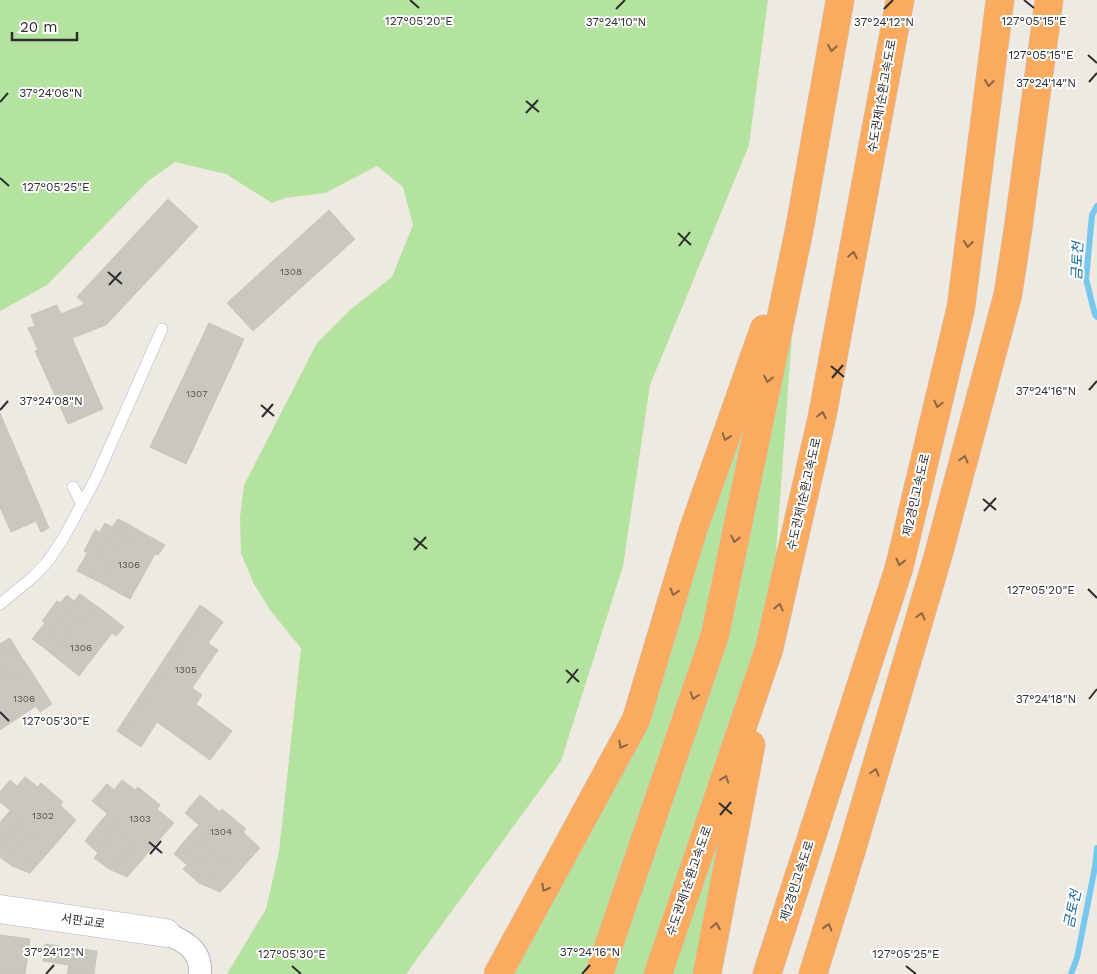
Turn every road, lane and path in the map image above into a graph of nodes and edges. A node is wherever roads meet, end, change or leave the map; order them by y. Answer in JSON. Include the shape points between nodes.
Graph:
{"nodes":[{"id":1,"x":840,"y":0,"type":"edge"},
{"id":2,"x":900,"y":0,"type":"edge"},
{"id":3,"x":1000,"y":0,"type":"edge"},
{"id":4,"x":1049,"y":0,"type":"edge"},
{"id":5,"x":800,"y":226,"type":"junction"},
{"id":6,"x":162,"y":329,"type":"dead end"},
{"id":7,"x":73,"y":487,"type":"dead end"},
{"id":8,"x":82,"y":504,"type":"junction"},
{"id":9,"x":0,"y":604,"type":"edge"},
{"id":10,"x":769,"y":649,"type":"junction"},
{"id":11,"x":0,"y":909,"type":"edge"},
{"id":12,"x":166,"y":933,"type":"joint"},
{"id":13,"x":200,"y":974,"type":"edge"},
{"id":14,"x":498,"y":974,"type":"edge"},
{"id":15,"x":599,"y":974,"type":"edge"},
{"id":16,"x":658,"y":974,"type":"edge"},
{"id":17,"x":707,"y":974,"type":"edge"},
{"id":18,"x":767,"y":974,"type":"edge"},
{"id":19,"x":814,"y":974,"type":"edge"}],
"edges":[{"from":1,"to":5,"type":"highway","one_way":true},
{"from":10,"to":2,"type":"highway","name":"수도권제1순환고속도로","one_way":true,"via":[[822,418]]},
{"from":3,"to":18,"type":"highway","name":"제2경인고속도로","one_way":true,"via":[[961,307],[899,568]]},
{"from":19,"to":4,"type":"highway","one_way":true,"via":[[938,556],[1008,294]]},
{"from":5,"to":14,"type":"highway","one_way":true,"via":[[693,530],[636,720]]},
{"from":5,"to":15,"type":"highway","one_way":true,"via":[[715,635]]},
{"from":6,"to":8,"type":"lane"},
{"from":7,"to":8,"type":"lane"},
{"from":8,"to":9,"type":"lane","via":[[49,560]]},
{"from":16,"to":10,"type":"highway","name":"수도권제1순환고속도로","one_way":true},
{"from":17,"to":10,"type":"highway","one_way":true},
{"from":11,"to":12,"type":"street","name":"서판교로"},
{"from":12,"to":13,"type":"street","via":[[184,941],[194,951]]}]}
